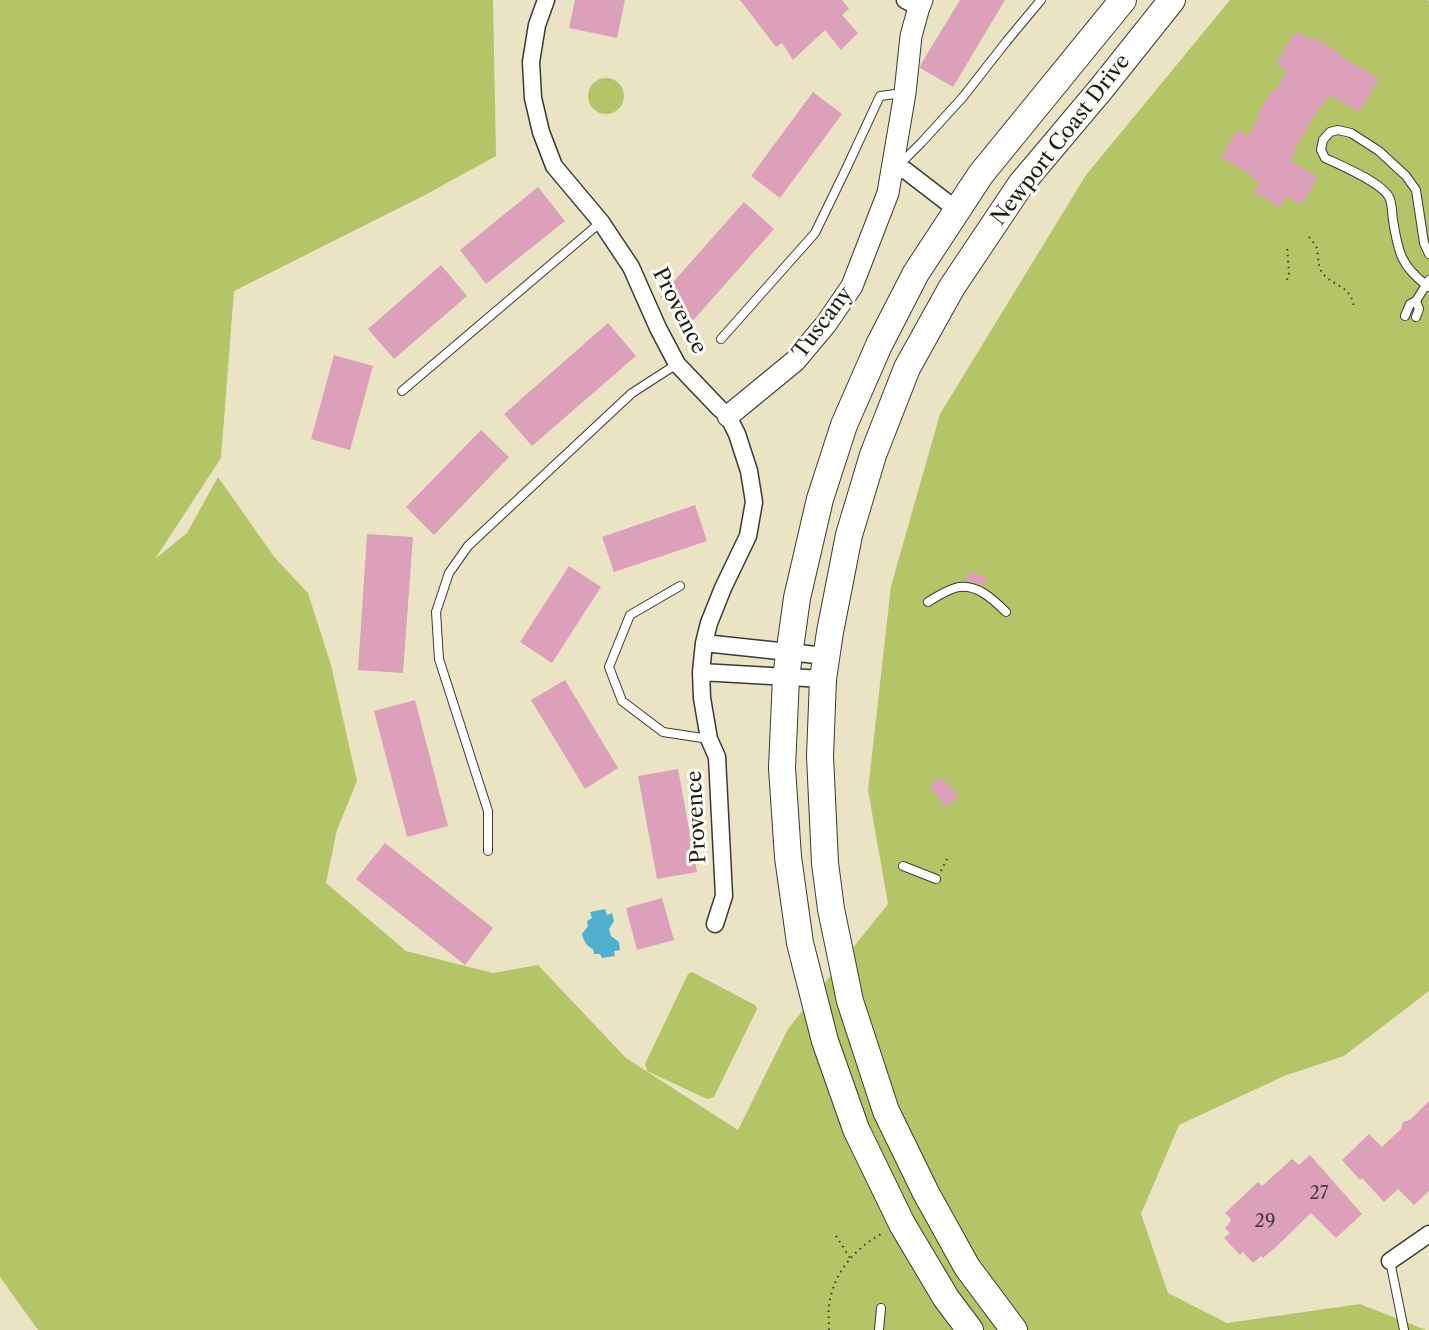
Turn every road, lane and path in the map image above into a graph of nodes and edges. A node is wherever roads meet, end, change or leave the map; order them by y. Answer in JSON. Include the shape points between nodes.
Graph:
{"nodes":[{"id":1,"x":546,"y":0,"type":"edge"},
{"id":2,"x":1041,"y":0,"type":"edge"},
{"id":3,"x":1123,"y":0,"type":"edge"},
{"id":4,"x":1172,"y":0,"type":"edge"},
{"id":5,"x":916,"y":2,"type":"edge"},
{"id":6,"x":905,"y":93,"type":"junction"},
{"id":7,"x":892,"y":171,"type":"junction"},
{"id":8,"x":957,"y":210,"type":"junction"},
{"id":9,"x":601,"y":222,"type":"junction"},
{"id":10,"x":1309,"y":237,"type":"dead end"},
{"id":11,"x":1287,"y":247,"type":"dead end"},
{"id":12,"x":1429,"y":254,"type":"edge"},
{"id":13,"x":1287,"y":280,"type":"dead end"},
{"id":14,"x":1428,"y":284,"type":"edge"},
{"id":15,"x":1416,"y":301,"type":"junction"},
{"id":16,"x":1354,"y":307,"type":"dead end"},
{"id":17,"x":1405,"y":316,"type":"dead end"},
{"id":18,"x":1416,"y":317,"type":"dead end"},
{"id":19,"x":721,"y":339,"type":"dead end"},
{"id":20,"x":677,"y":364,"type":"junction"},
{"id":21,"x":402,"y":391,"type":"dead end"},
{"id":22,"x":728,"y":416,"type":"junction"},
{"id":23,"x":680,"y":586,"type":"dead end"},
{"id":24,"x":928,"y":602,"type":"dead end"},
{"id":25,"x":1006,"y":612,"type":"dead end"},
{"id":26,"x":704,"y":643,"type":"junction"},
{"id":27,"x":788,"y":665,"type":"junction"},
{"id":28,"x":825,"y":668,"type":"junction"},
{"id":29,"x":701,"y":672,"type":"junction"},
{"id":30,"x":709,"y":739,"type":"junction"},
{"id":31,"x":488,"y":851,"type":"dead end"},
{"id":32,"x":947,"y":859,"type":"dead end"},
{"id":33,"x":903,"y":866,"type":"dead end"},
{"id":34,"x":941,"y":870,"type":"dead end"},
{"id":35,"x":936,"y":879,"type":"dead end"},
{"id":36,"x":716,"y":924,"type":"dead end"},
{"id":37,"x":902,"y":1224,"type":"junction"},
{"id":38,"x":1429,"y":1234,"type":"edge"},
{"id":39,"x":836,"y":1236,"type":"dead end"},
{"id":40,"x":850,"y":1258,"type":"junction"},
{"id":41,"x":1390,"y":1262,"type":"joint"},
{"id":42,"x":881,"y":1308,"type":"dead end"},
{"id":43,"x":829,"y":1330,"type":"edge"},
{"id":44,"x":879,"y":1330,"type":"edge"},
{"id":45,"x":970,"y":1330,"type":"edge"},
{"id":46,"x":1014,"y":1330,"type":"edge"},
{"id":47,"x":1404,"y":1330,"type":"edge"}],
"edges":[{"from":1,"to":9,"type":"street","name":"Provence","via":[[531,62],[533,98],[541,132],[554,166]]},
{"from":2,"to":7,"type":"lane","via":[[963,97]]},
{"from":3,"to":8,"type":"main road","name":"Newport Coast Drive","via":[[981,174]]},
{"from":4,"to":28,"type":"main road","name":"Newport Coast Drive","via":[[1021,184],[952,287],[907,368],[873,454],[849,535]]},
{"from":5,"to":6,"type":"street","name":"Tuscany"},
{"from":6,"to":7,"type":"street","name":"Tuscany"},
{"from":6,"to":19,"type":"lane","via":[[880,96],[815,233]]},
{"from":7,"to":8,"type":"street","via":[[905,170]]},
{"from":7,"to":22,"type":"street","name":"Tuscany","via":[[888,193],[852,286],[795,361]]},
{"from":8,"to":27,"type":"main road","name":"Newport Coast Drive","via":[[916,273],[844,425],[820,499],[797,598]]},
{"from":9,"to":20,"type":"street","name":"Provence","via":[[631,267]]},
{"from":9,"to":21,"type":"lane"},
{"from":10,"to":16,"type":"path","via":[[1317,247],[1319,267],[1347,292]]},
{"from":11,"to":13,"type":"path"},
{"from":12,"to":14,"type":"lane","via":[[1416,190],[1406,176],[1379,151],[1351,133],[1330,132],[1321,150],[1325,158],[1378,186],[1389,197],[1397,246],[1406,267]]},
{"from":14,"to":15,"type":"lane"},
{"from":15,"to":17,"type":"lane","via":[[1410,304]]},
{"from":15,"to":18,"type":"lane"},
{"from":20,"to":22,"type":"street","name":"Provence"},
{"from":20,"to":31,"type":"lane","via":[[632,393],[468,546],[449,573],[436,612],[439,659],[488,811]]},
{"from":22,"to":26,"type":"street","name":"Provence","via":[[749,471],[754,502],[748,536],[709,622]]},
{"from":23,"to":30,"type":"lane","via":[[630,615],[609,667],[622,701],[663,732]]},
{"from":24,"to":25,"type":"lane","via":[[964,587],[990,596]]},
{"from":26,"to":27,"type":"street"},
{"from":26,"to":29,"type":"street","name":"Provence"},
{"from":27,"to":28,"type":"street"},
{"from":27,"to":28,"type":"street"},
{"from":27,"to":29,"type":"street"},
{"from":27,"to":37,"type":"main road","name":"Newport Coast Drive","via":[[782,768],[788,857],[800,943],[825,1041],[856,1129]]},
{"from":28,"to":46,"type":"main road","name":"Newport Coast Drive","via":[[820,756],[825,863],[850,1001],[886,1111],[916,1173],[967,1267]]},
{"from":29,"to":30,"type":"street","name":"Provence"},
{"from":30,"to":36,"type":"street","name":"Provence","via":[[717,757],[724,896]]},
{"from":32,"to":34,"type":"path"},
{"from":33,"to":35,"type":"lane"},
{"from":37,"to":40,"type":"path","via":[[865,1244]]},
{"from":37,"to":45,"type":"main road","name":"Newport Coast Drive"},
{"from":38,"to":41,"type":"street"},
{"from":39,"to":40,"type":"path"},
{"from":40,"to":43,"type":"path","via":[[833,1288]]},
{"from":41,"to":47,"type":"lane"},
{"from":42,"to":44,"type":"lane"}]}
